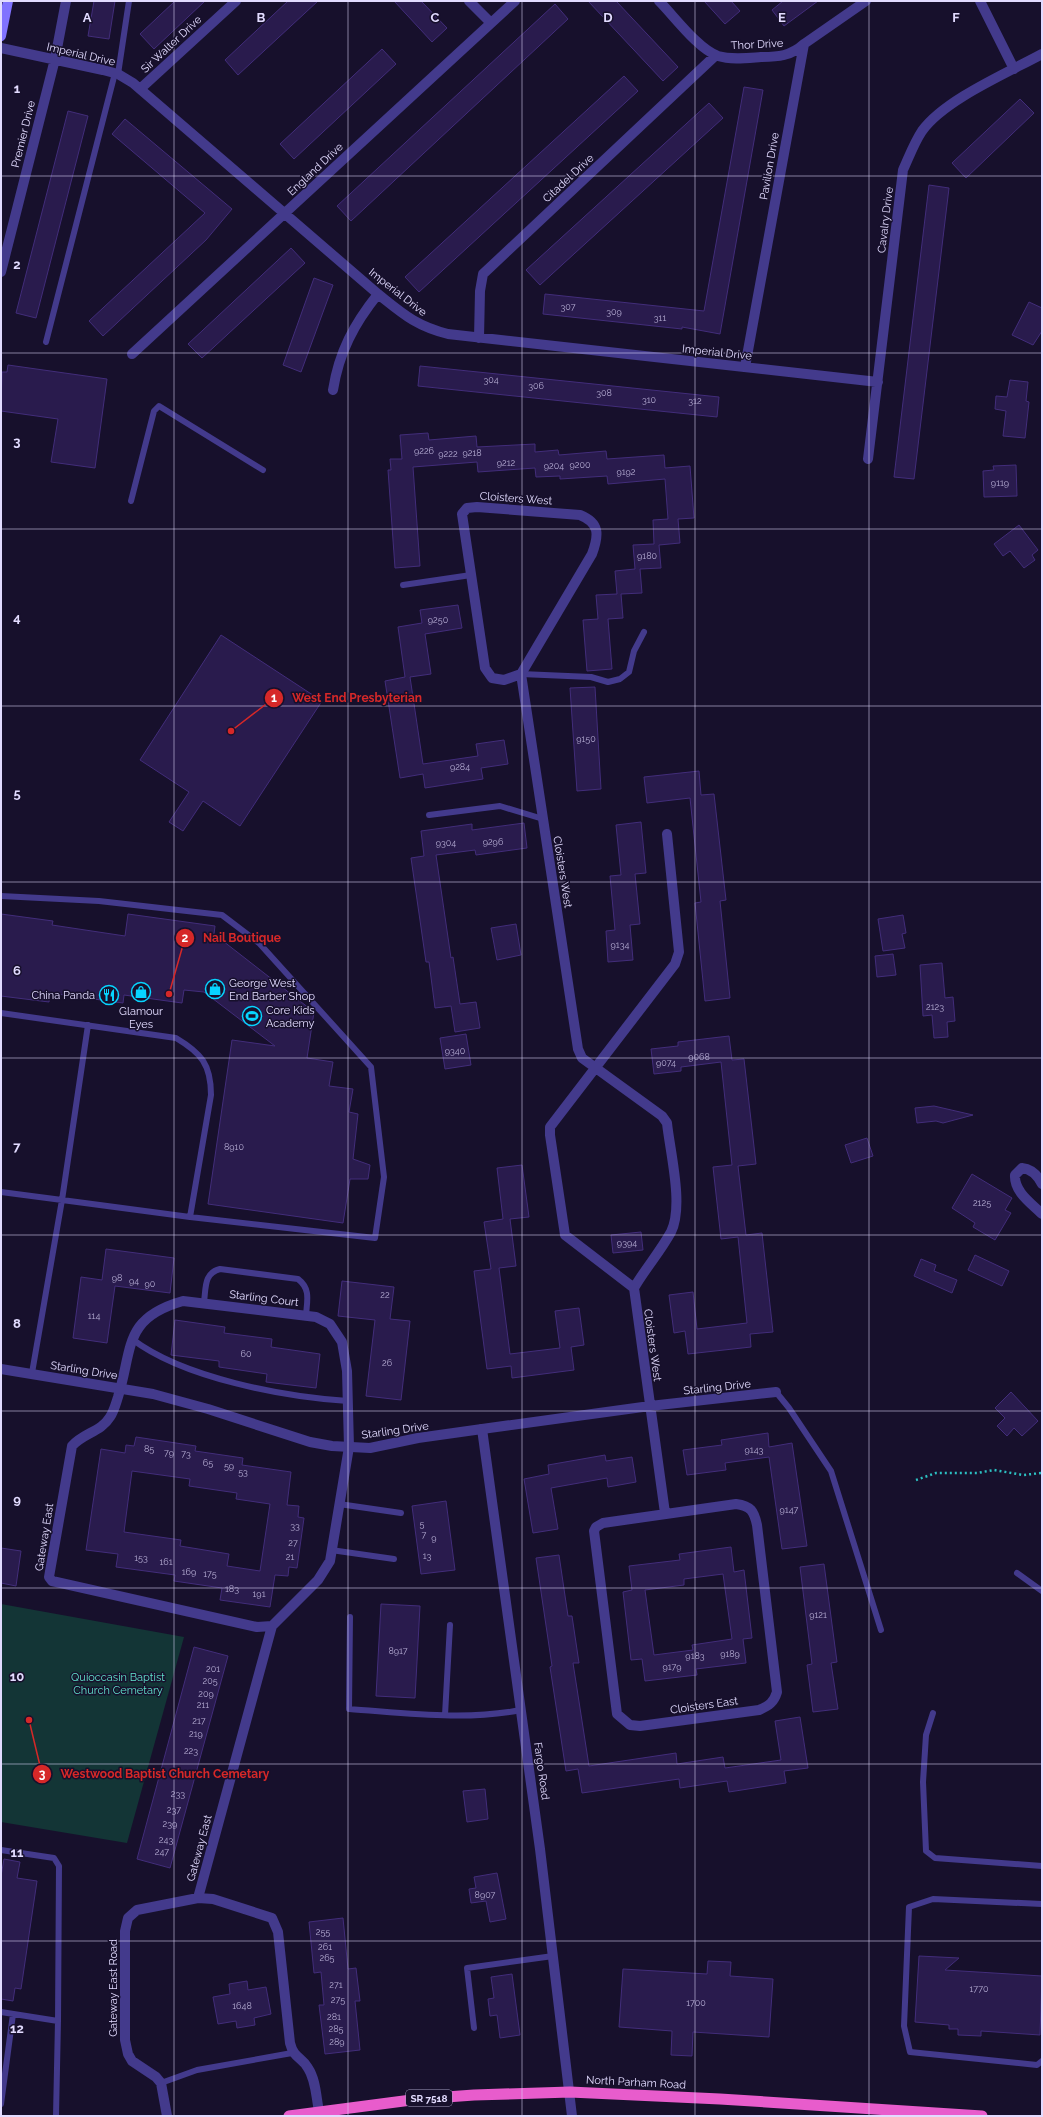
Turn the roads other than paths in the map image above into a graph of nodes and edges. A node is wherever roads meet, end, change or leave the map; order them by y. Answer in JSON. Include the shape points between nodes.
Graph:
{"nodes":[{"id":1,"x":8,"y":1,"type":"edge"},
{"id":2,"x":66,"y":1,"type":"edge"},
{"id":3,"x":129,"y":1,"type":"edge"},
{"id":4,"x":236,"y":1,"type":"edge"},
{"id":5,"x":469,"y":1,"type":"edge"},
{"id":6,"x":515,"y":1,"type":"edge"},
{"id":7,"x":659,"y":1,"type":"edge"},
{"id":8,"x":866,"y":1,"type":"edge"},
{"id":9,"x":980,"y":1,"type":"edge"},
{"id":10,"x":491,"y":23,"type":"junction"},
{"id":11,"x":1,"y":36,"type":"edge"},
{"id":12,"x":804,"y":44,"type":"junction"},
{"id":13,"x":1,"y":48,"type":"edge"},
{"id":14,"x":1042,"y":54,"type":"edge"},
{"id":15,"x":716,"y":55,"type":"junction"},
{"id":16,"x":55,"y":59,"type":"junction"},
{"id":17,"x":1014,"y":69,"type":"junction"},
{"id":18,"x":116,"y":74,"type":"junction"},
{"id":19,"x":140,"y":89,"type":"junction"},
{"id":20,"x":284,"y":214,"type":"junction"},
{"id":21,"x":1,"y":272,"type":"edge"},
{"id":22,"x":378,"y":294,"type":"junction"},
{"id":23,"x":479,"y":338,"type":"junction"},
{"id":24,"x":46,"y":342,"type":"dead end"},
{"id":25,"x":132,"y":354,"type":"dead end"},
{"id":26,"x":744,"y":367,"type":"junction"},
{"id":27,"x":878,"y":382,"type":"junction"},
{"id":28,"x":333,"y":390,"type":"dead end"},
{"id":29,"x":868,"y":459,"type":"dead end"},
{"id":30,"x":262,"y":470,"type":"dead end"},
{"id":31,"x":131,"y":501,"type":"dead end"},
{"id":32,"x":471,"y":575,"type":"junction"},
{"id":33,"x":403,"y":585,"type":"dead end"},
{"id":34,"x":644,"y":632,"type":"dead end"},
{"id":35,"x":520,"y":674,"type":"junction"},
{"id":36,"x":428,"y":815,"type":"dead end"},
{"id":37,"x":543,"y":819,"type":"junction"},
{"id":38,"x":667,"y":834,"type":"dead end"},
{"id":39,"x":1,"y":896,"type":"edge"},
{"id":40,"x":1,"y":1013,"type":"edge"},
{"id":41,"x":88,"y":1025,"type":"junction"},
{"id":42,"x":595,"y":1067,"type":"junction"},
{"id":43,"x":1042,"y":1184,"type":"edge"},
{"id":44,"x":1,"y":1192,"type":"edge"},
{"id":45,"x":62,"y":1200,"type":"junction"},
{"id":46,"x":1042,"y":1214,"type":"edge"},
{"id":47,"x":190,"y":1217,"type":"junction"},
{"id":48,"x":634,"y":1288,"type":"junction"},
{"id":49,"x":204,"y":1302,"type":"junction"},
{"id":50,"x":306,"y":1315,"type":"junction"},
{"id":51,"x":132,"y":1339,"type":"junction"},
{"id":52,"x":1,"y":1368,"type":"edge"},
{"id":53,"x":32,"y":1374,"type":"junction"},
{"id":54,"x":121,"y":1388,"type":"junction"},
{"id":55,"x":776,"y":1392,"type":"joint"},
{"id":56,"x":348,"y":1401,"type":"junction"},
{"id":57,"x":650,"y":1406,"type":"junction"},
{"id":58,"x":482,"y":1429,"type":"junction"},
{"id":59,"x":349,"y":1447,"type":"junction"},
{"id":60,"x":339,"y":1504,"type":"junction"},
{"id":61,"x":401,"y":1513,"type":"dead end"},
{"id":62,"x":665,"y":1513,"type":"junction"},
{"id":63,"x":331,"y":1550,"type":"junction"},
{"id":64,"x":394,"y":1558,"type":"dead end"},
{"id":65,"x":1017,"y":1573,"type":"dead end"},
{"id":66,"x":1042,"y":1591,"type":"edge"},
{"id":67,"x":350,"y":1617,"type":"dead end"},
{"id":68,"x":450,"y":1625,"type":"dead end"},
{"id":69,"x":272,"y":1626,"type":"junction"},
{"id":70,"x":881,"y":1630,"type":"dead end"},
{"id":71,"x":521,"y":1710,"type":"junction"},
{"id":72,"x":934,"y":1712,"type":"dead end"},
{"id":73,"x":445,"y":1715,"type":"junction"},
{"id":74,"x":1,"y":1850,"type":"edge"},
{"id":75,"x":1042,"y":1866,"type":"edge"},
{"id":76,"x":198,"y":1898,"type":"junction"},
{"id":77,"x":1042,"y":1904,"type":"edge"},
{"id":78,"x":553,"y":1956,"type":"junction"},
{"id":79,"x":1,"y":2012,"type":"edge"},
{"id":80,"x":13,"y":2014,"type":"junction"},
{"id":81,"x":58,"y":2021,"type":"junction"},
{"id":82,"x":474,"y":2028,"type":"dead end"},
{"id":83,"x":292,"y":2053,"type":"junction"},
{"id":84,"x":1042,"y":2061,"type":"edge"},
{"id":85,"x":161,"y":2083,"type":"junction"},
{"id":86,"x":570,"y":2092,"type":"junction"},
{"id":87,"x":1,"y":2104,"type":"edge"},
{"id":88,"x":319,"y":2111,"type":"junction"},
{"id":89,"x":56,"y":2116,"type":"edge"},
{"id":90,"x":167,"y":2116,"type":"edge"},
{"id":91,"x":289,"y":2116,"type":"edge"},
{"id":92,"x":572,"y":2116,"type":"edge"},
{"id":93,"x":982,"y":2116,"type":"edge"}],
"edges":[{"from":1,"to":11,"type":"main road"},
{"from":2,"to":16,"type":"street","name":"Premier Drive"},
{"from":3,"to":18,"type":"lane"},
{"from":4,"to":19,"type":"street","name":"Sir Walter Drive"},
{"from":5,"to":10,"type":"street"},
{"from":6,"to":10,"type":"street","name":"England Drive"},
{"from":7,"to":15,"type":"street","name":"Thor Drive","via":[[700,44]]},
{"from":8,"to":12,"type":"street"},
{"from":9,"to":17,"type":"street"},
{"from":10,"to":20,"type":"street","name":"England Drive"},
{"from":12,"to":15,"type":"street","name":"Thor Drive","via":[[796,52],[773,57],[728,58]]},
{"from":12,"to":26,"type":"street","name":"Pavilion Drive"},
{"from":13,"to":16,"type":"street","name":"Imperial Drive"},
{"from":14,"to":17,"type":"street","name":"Cavalry Drive"},
{"from":15,"to":23,"type":"street","name":"Citadel Drive","via":[[483,274]]},
{"from":16,"to":18,"type":"street","name":"Imperial Drive"},
{"from":16,"to":21,"type":"street","name":"Premier Drive"},
{"from":17,"to":27,"type":"street","name":"Cavalry Drive","via":[[951,104],[935,116],[921,132],[903,170]]},
{"from":18,"to":19,"type":"street","name":"Imperial Drive"},
{"from":18,"to":24,"type":"lane"},
{"from":19,"to":20,"type":"street","name":"Imperial Drive"},
{"from":20,"to":22,"type":"street","name":"Imperial Drive"},
{"from":20,"to":25,"type":"street","name":"England Drive"},
{"from":22,"to":23,"type":"street","name":"Imperial Drive","via":[[413,322],[427,329]]},
{"from":22,"to":28,"type":"street","via":[[353,328],[341,358]]},
{"from":23,"to":26,"type":"street","name":"Imperial Drive"},
{"from":26,"to":27,"type":"street","name":"Imperial Drive"},
{"from":27,"to":29,"type":"street","name":"Cavalry Drive"},
{"from":30,"to":31,"type":"lane","via":[[159,406],[154,411]]},
{"from":32,"to":33,"type":"lane"},
{"from":32,"to":35,"type":"street","name":"Cloisters West","via":[[485,668],[492,678],[504,680]]},
{"from":32,"to":35,"type":"street","name":"Cloisters West","via":[[462,514],[467,508],[580,515],[590,519],[596,529],[598,540],[592,554]]},
{"from":34,"to":35,"type":"lane","via":[[634,651],[629,672],[620,679],[608,682],[591,677]]},
{"from":35,"to":37,"type":"street","name":"Cloisters West"},
{"from":36,"to":37,"type":"lane","via":[[500,806]]},
{"from":37,"to":42,"type":"street","name":"Cloisters West","via":[[578,1049],[582,1058]]},
{"from":38,"to":42,"type":"street","via":[[679,952],[675,964]]},
{"from":39,"to":47,"type":"lane","via":[[99,901],[222,915],[259,943],[371,1067],[384,1177],[375,1238]]},
{"from":40,"to":41,"type":"lane"},
{"from":41,"to":45,"type":"lane"},
{"from":41,"to":47,"type":"lane","via":[[176,1038],[196,1050],[206,1066],[211,1082],[211,1096]]},
{"from":42,"to":48,"type":"street","name":"Cloisters West","via":[[662,1116],[667,1123],[677,1200],[676,1214],[671,1231]]},
{"from":42,"to":48,"type":"street","via":[[550,1127],[564,1230],[570,1241]]},
{"from":43,"to":46,"type":"street","via":[[1029,1169],[1022,1168],[1015,1175],[1014,1184],[1017,1189]]},
{"from":44,"to":45,"type":"lane"},
{"from":45,"to":47,"type":"lane"},
{"from":45,"to":53,"type":"lane"},
{"from":48,"to":57,"type":"street","name":"Cloisters West"},
{"from":49,"to":50,"type":"street","name":"Starling Court"},
{"from":49,"to":50,"type":"lane","via":[[207,1276],[212,1271],[220,1269],[298,1279],[305,1284],[308,1293]]},
{"from":49,"to":51,"type":"street","name":"Starling Court","via":[[183,1301],[159,1310],[137,1329]]},
{"from":50,"to":56,"type":"street","name":"Starling Court","via":[[330,1324],[342,1342]]},
{"from":51,"to":54,"type":"street","name":"Starling Court"},
{"from":51,"to":56,"type":"lane","via":[[186,1368],[253,1387],[314,1399]]},
{"from":52,"to":53,"type":"street","name":"Starling Drive"},
{"from":53,"to":54,"type":"street","name":"Starling Drive"},
{"from":54,"to":59,"type":"street","name":"Starling Drive","via":[[208,1409],[310,1442]]},
{"from":54,"to":69,"type":"street","name":"Gateway East","via":[[112,1415],[106,1423],[72,1446],[49,1577],[52,1582],[257,1628]]},
{"from":55,"to":57,"type":"street","name":"Starling Drive"},
{"from":55,"to":70,"type":"lane","via":[[831,1471]]},
{"from":56,"to":59,"type":"street","name":"Starling Court"},
{"from":57,"to":58,"type":"street","name":"Starling Drive"},
{"from":57,"to":62,"type":"street"},
{"from":58,"to":59,"type":"street","name":"Starling Drive","via":[[370,1448]]},
{"from":58,"to":71,"type":"street","name":"Fargo Road"},
{"from":59,"to":60,"type":"street","name":"Gateway East"},
{"from":60,"to":61,"type":"lane"},
{"from":60,"to":63,"type":"street","name":"Gateway East"},
{"from":62,"to":62,"type":"street","name":"Cloisters East","via":[[736,1504],[746,1505],[752,1510],[757,1525],[777,1692],[769,1706],[759,1710],[640,1726],[630,1725],[617,1714],[594,1531],[602,1523]]},
{"from":63,"to":64,"type":"lane"},
{"from":63,"to":69,"type":"street","name":"Gateway East","via":[[330,1561],[318,1580]]},
{"from":65,"to":66,"type":"lane"},
{"from":67,"to":73,"type":"lane","via":[[349,1709]]},
{"from":68,"to":73,"type":"lane"},
{"from":69,"to":76,"type":"street","name":"Gateway East"},
{"from":71,"to":73,"type":"lane","via":[[500,1714]]},
{"from":71,"to":78,"type":"street","name":"Fargo Road"},
{"from":72,"to":75,"type":"lane","via":[[926,1735],[923,1782],[926,1851],[935,1858]]},
{"from":74,"to":81,"type":"lane","via":[[54,1858],[59,1866]]},
{"from":76,"to":83,"type":"street","name":"Gateway East","via":[[213,1899],[272,1918],[278,1932]]},
{"from":76,"to":85,"type":"street","name":"Gateway East Road","via":[[137,1910],[128,1918],[125,2040],[132,2061]]},
{"from":77,"to":84,"type":"lane","via":[[932,1899],[909,1907],[904,2026],[910,2052],[1037,2065]]},
{"from":78,"to":82,"type":"lane","via":[[467,1968]]},
{"from":78,"to":86,"type":"street","name":"Fargo Road"},
{"from":79,"to":80,"type":"lane"},
{"from":80,"to":81,"type":"lane"},
{"from":80,"to":87,"type":"lane"},
{"from":81,"to":89,"type":"lane"},
{"from":83,"to":85,"type":"lane","via":[[197,2070]]},
{"from":83,"to":88,"type":"street","via":[[308,2067]]},
{"from":85,"to":90,"type":"street"},
{"from":86,"to":88,"type":"highway","name":"North Parham Road","number":"SR 7518","via":[[474,2095]]},
{"from":86,"to":92,"type":"street","name":"Fargo Road"},
{"from":86,"to":93,"type":"highway","name":"North Parham Road","number":"SR 7518"},
{"from":88,"to":91,"type":"highway","name":"North Parham Road","number":"SR 7518"}]}
